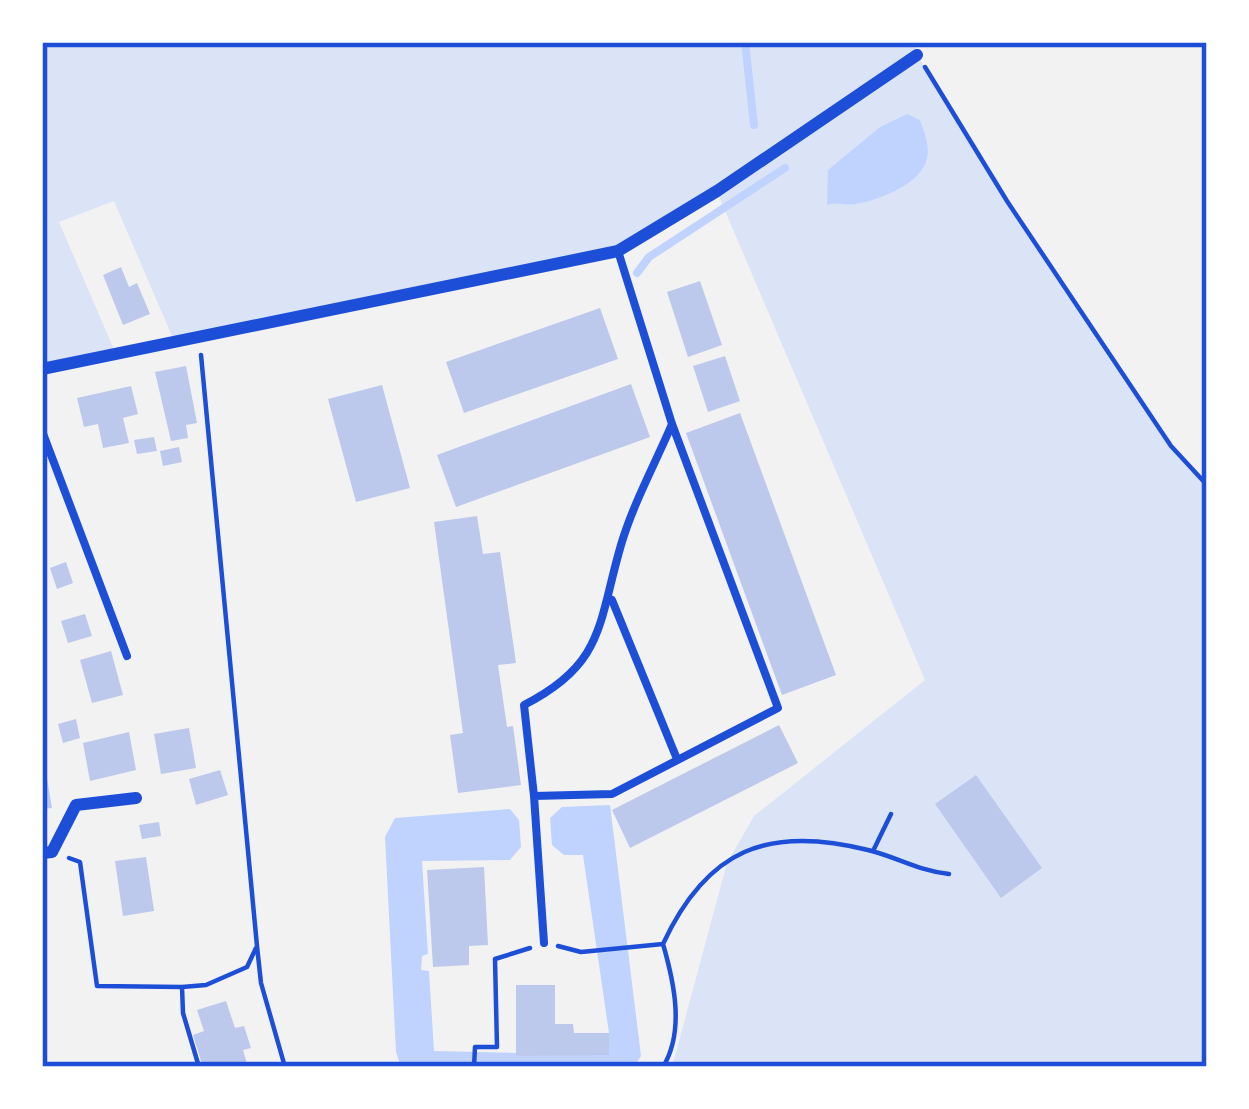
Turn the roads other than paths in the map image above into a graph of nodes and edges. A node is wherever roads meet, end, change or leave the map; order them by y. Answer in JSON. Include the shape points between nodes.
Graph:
{"nodes":[{"id":1,"x":917,"y":55,"type":"road end"},
{"id":2,"x":618,"y":251,"type":"junction"},
{"id":3,"x":42,"y":369,"type":"edge"},
{"id":4,"x":672,"y":424,"type":"junction"},
{"id":5,"x":42,"y":431,"type":"edge"},
{"id":6,"x":611,"y":597,"type":"junction"},
{"id":7,"x":127,"y":656,"type":"dead end"},
{"id":8,"x":677,"y":759,"type":"junction"},
{"id":9,"x":534,"y":796,"type":"junction"},
{"id":10,"x":136,"y":798,"type":"dead end"},
{"id":11,"x":47,"y":852,"type":"edge"},
{"id":12,"x":544,"y":943,"type":"road end"}],
"edges":[{"from":1,"to":2,"type":"street"},
{"from":2,"to":3,"type":"street"},
{"from":2,"to":4,"type":"lane"},
{"from":4,"to":6,"type":"lane","via":[[621,544]]},
{"from":4,"to":8,"type":"lane","via":[[778,708]]},
{"from":5,"to":7,"type":"lane"},
{"from":6,"to":8,"type":"lane"},
{"from":6,"to":9,"type":"lane","via":[[580,664],[524,705]]},
{"from":8,"to":9,"type":"lane","via":[[612,794]]},
{"from":9,"to":12,"type":"lane"},
{"from":10,"to":11,"type":"street","via":[[76,805]]}]}
